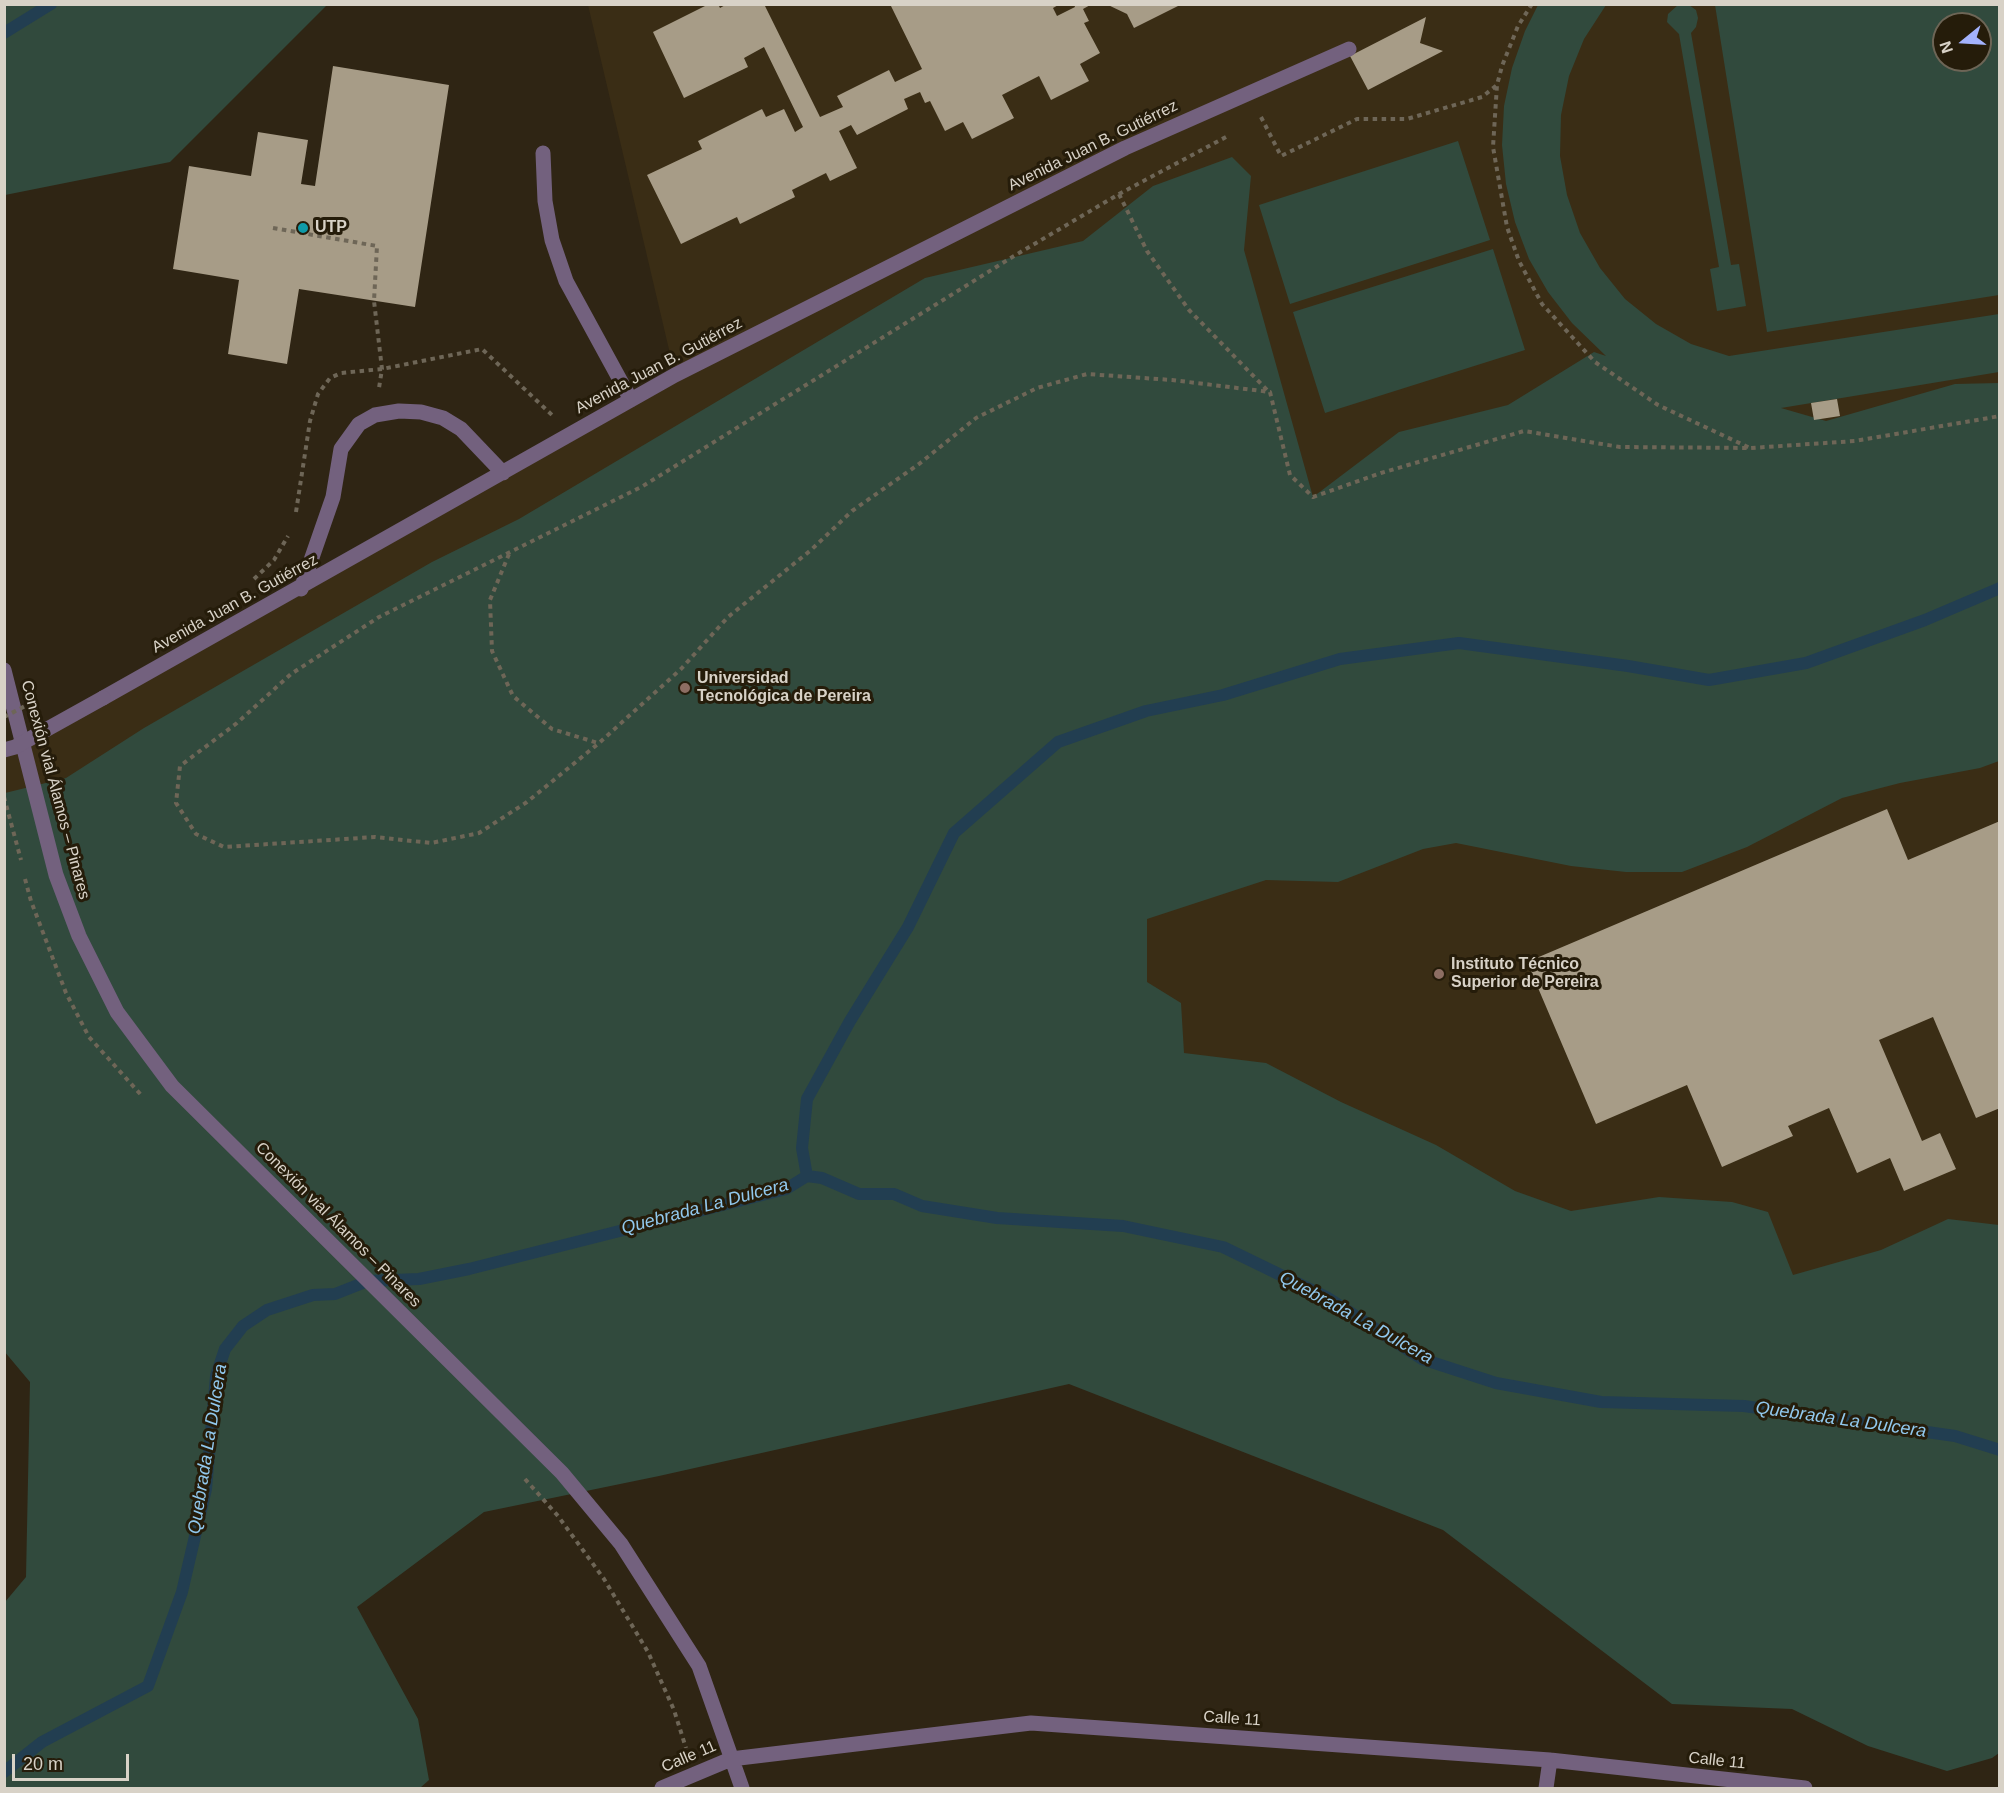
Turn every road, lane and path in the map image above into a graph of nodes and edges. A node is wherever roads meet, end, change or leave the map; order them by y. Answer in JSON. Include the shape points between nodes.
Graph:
{"nodes":[{"id":1,"x":1532,"y":4,"type":"edge"},
{"id":2,"x":1349,"y":49,"type":"dead end"},
{"id":3,"x":1497,"y":85,"type":"junction"},
{"id":4,"x":1250,"y":123,"type":"dead end"},
{"id":5,"x":1230,"y":134,"type":"dead end"},
{"id":6,"x":543,"y":153,"type":"dead end"},
{"id":7,"x":1119,"y":194,"type":"junction"},
{"id":8,"x":273,"y":228,"type":"dead end"},
{"id":9,"x":382,"y":369,"type":"junction"},
{"id":10,"x":1270,"y":393,"type":"junction"},
{"id":11,"x":631,"y":400,"type":"junction"},
{"id":12,"x":375,"y":415,"type":"junction"},
{"id":13,"x":2000,"y":416,"type":"edge"},
{"id":14,"x":572,"y":434,"type":"junction"},
{"id":15,"x":1751,"y":448,"type":"junction"},
{"id":16,"x":503,"y":473,"type":"junction"},
{"id":17,"x":293,"y":521,"type":"dead end"},
{"id":18,"x":291,"y":531,"type":"dead end"},
{"id":19,"x":509,"y":554,"type":"junction"},
{"id":20,"x":246,"y":585,"type":"dead end"},
{"id":21,"x":301,"y":589,"type":"junction"},
{"id":22,"x":4,"y":670,"type":"edge"},
{"id":23,"x":599,"y":743,"type":"junction"},
{"id":24,"x":4,"y":750,"type":"edge"},
{"id":25,"x":558,"y":1516,"type":"dead end"},
{"id":26,"x":731,"y":1759,"type":"junction"},
{"id":27,"x":1550,"y":1760,"type":"junction"},
{"id":28,"x":694,"y":1775,"type":"junction"},
{"id":29,"x":662,"y":1788,"type":"edge"},
{"id":30,"x":742,"y":1788,"type":"edge"},
{"id":31,"x":1546,"y":1788,"type":"edge"},
{"id":32,"x":1805,"y":1788,"type":"edge"}],
"edges":[{"from":1,"to":3,"type":"path","via":[[1518,26]]},
{"from":2,"to":11,"type":"street","name":"Avenida Juan B. Gutiérrez","via":[[1125,148]]},
{"from":3,"to":4,"type":"path","via":[[1482,97],[1407,118],[1357,119],[1281,156],[1260,117]]},
{"from":3,"to":15,"type":"path","via":[[1493,147],[1507,227],[1519,261],[1542,304],[1595,362],[1626,385],[1658,405]]},
{"from":5,"to":7,"type":"path"},
{"from":6,"to":11,"type":"street","via":[[552,240],[566,281]]},
{"from":7,"to":10,"type":"path","via":[[1147,251],[1189,310]]},
{"from":7,"to":19,"type":"path","via":[[914,316],[643,486]]},
{"from":8,"to":9,"type":"path","via":[[377,246],[374,301]]},
{"from":9,"to":12,"type":"path"},
{"from":9,"to":14,"type":"path","via":[[482,349]]},
{"from":9,"to":17,"type":"path","via":[[341,373],[330,378],[318,394]]},
{"from":10,"to":15,"type":"path","via":[[1290,475],[1313,497],[1524,431],[1620,447]]},
{"from":10,"to":23,"type":"path","via":[[1087,374],[1037,388],[976,418],[852,511],[728,617],[681,669]]},
{"from":11,"to":14,"type":"street","name":"Avenida Juan B. Gutiérrez"},
{"from":12,"to":16,"type":"street","via":[[399,411],[443,418],[461,429]]},
{"from":12,"to":21,"type":"street","via":[[359,424],[341,449],[333,497]]},
{"from":13,"to":15,"type":"path","via":[[1855,441]]},
{"from":14,"to":16,"type":"street","name":"Avenida Juan B. Gutiérrez"},
{"from":16,"to":21,"type":"street","name":"Avenida Juan B. Gutiérrez"},
{"from":18,"to":20,"type":"path","via":[[274,560]]},
{"from":19,"to":23,"type":"path","via":[[490,600],[492,651],[513,696],[552,729]]},
{"from":19,"to":23,"type":"path","via":[[380,617],[291,674],[237,723],[180,766],[176,803],[196,834],[225,847],[375,837],[431,843],[479,833],[527,802]]},
{"from":21,"to":24,"type":"street","name":"Avenida Juan B. Gutiérrez","bridge":true},
{"from":22,"to":26,"type":"street","name":"Conexión vial Álamos – Pinares","via":[[56,875],[79,936],[117,1012],[172,1086],[562,1473],[621,1544],[699,1666]]},
{"from":25,"to":28,"type":"path","via":[[604,1580],[648,1652],[674,1710]]},
{"from":26,"to":27,"type":"street","name":"Calle 11","via":[[1031,1723]]},
{"from":26,"to":28,"type":"street","name":"Calle 11"},
{"from":26,"to":30,"type":"street","name":"Conexión vial Álamos – Pinares"},
{"from":27,"to":31,"type":"street"},
{"from":27,"to":32,"type":"street","name":"Calle 11"},
{"from":28,"to":29,"type":"street","name":"Calle 11"}]}
